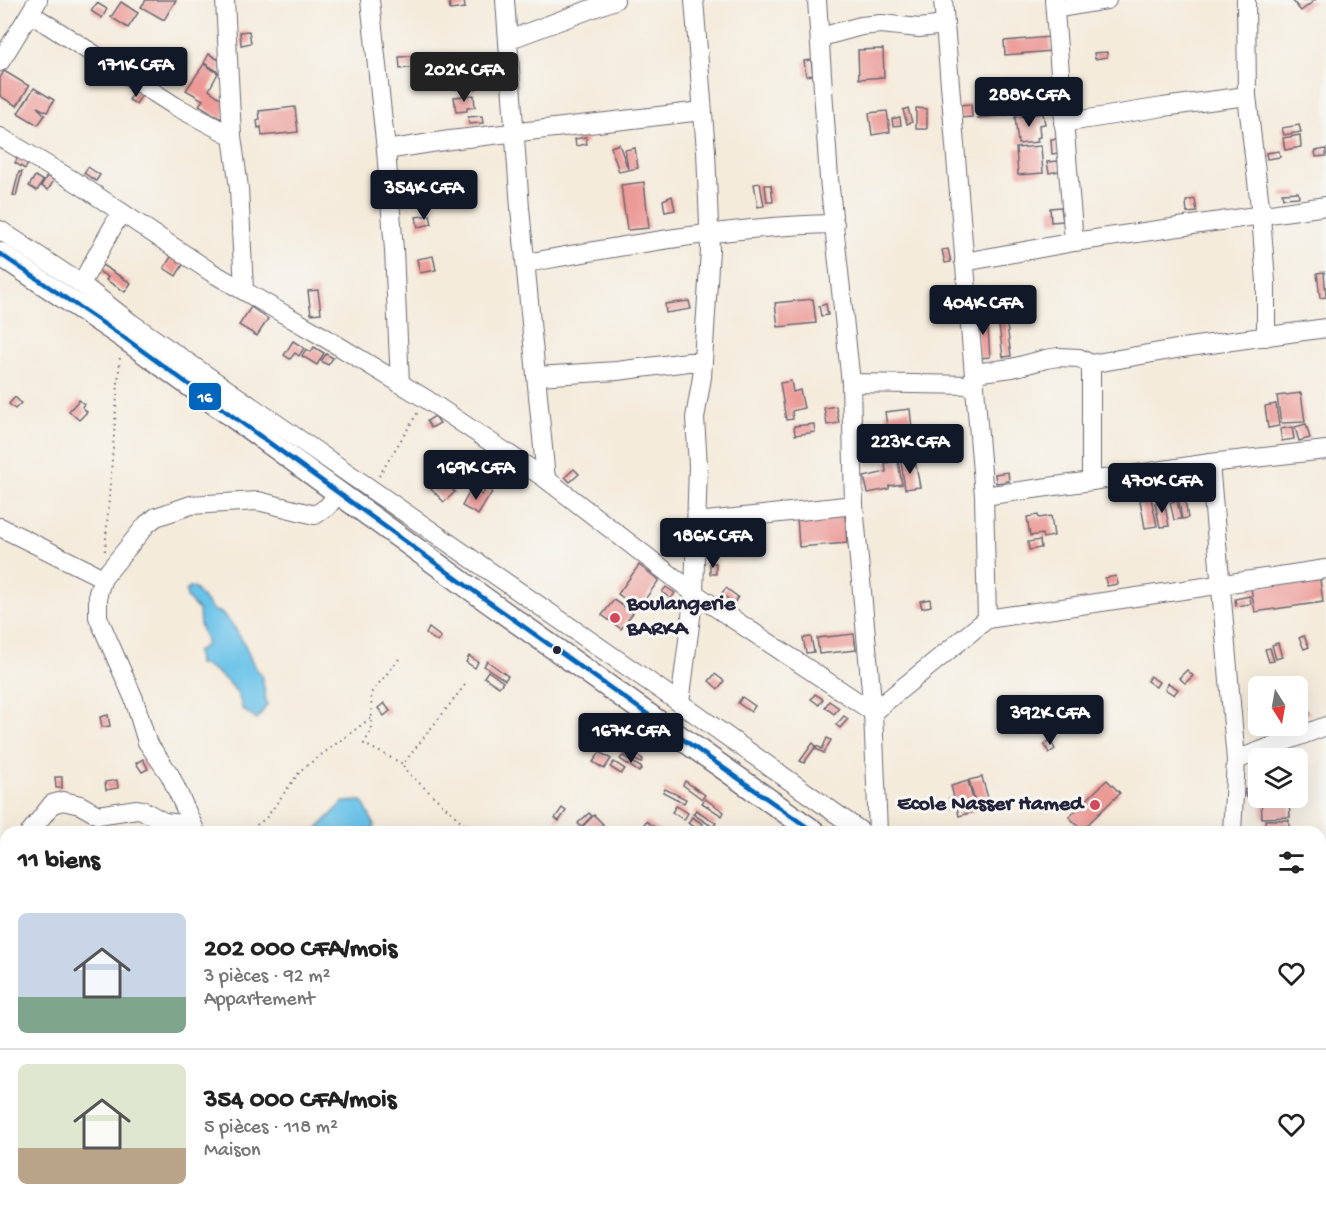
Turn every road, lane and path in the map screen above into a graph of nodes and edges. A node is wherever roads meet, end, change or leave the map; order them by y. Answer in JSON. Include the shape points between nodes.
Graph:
{"nodes":[{"id":1,"x":225,"y":0,"type":"edge"},
{"id":2,"x":370,"y":0,"type":"edge"},
{"id":3,"x":505,"y":0,"type":"edge"},
{"id":4,"x":615,"y":0,"type":"edge"},
{"id":5,"x":694,"y":0,"type":"edge"},
{"id":6,"x":818,"y":0,"type":"edge"},
{"id":7,"x":943,"y":0,"type":"edge"},
{"id":8,"x":1107,"y":0,"type":"edge"},
{"id":9,"x":1260,"y":0,"type":"edge"},
{"id":10,"x":1054,"y":4,"type":"edge"},
{"id":11,"x":34,"y":7,"type":"edge"},
{"id":12,"x":1247,"y":9,"type":"edge"},
{"id":13,"x":945,"y":25,"type":"junction"},
{"id":14,"x":821,"y":37,"type":"junction"},
{"id":15,"x":508,"y":40,"type":"junction"},
{"id":16,"x":0,"y":62,"type":"edge"},
{"id":17,"x":1247,"y":96,"type":"junction"},
{"id":18,"x":702,"y":111,"type":"junction"},
{"id":19,"x":1063,"y":123,"type":"junction"},
{"id":20,"x":515,"y":133,"type":"junction"},
{"id":21,"x":232,"y":136,"type":"junction"},
{"id":22,"x":0,"y":137,"type":"edge"},
{"id":23,"x":386,"y":150,"type":"junction"},
{"id":24,"x":1326,"y":206,"type":"edge"},
{"id":25,"x":121,"y":212,"type":"junction"},
{"id":26,"x":1261,"y":215,"type":"junction"},
{"id":27,"x":835,"y":224,"type":"junction"},
{"id":28,"x":0,"y":230,"type":"edge"},
{"id":29,"x":711,"y":234,"type":"junction"},
{"id":30,"x":1074,"y":242,"type":"junction"},
{"id":31,"x":0,"y":254,"type":"edge"},
{"id":32,"x":964,"y":262,"type":"junction"},
{"id":33,"x":526,"y":263,"type":"junction"},
{"id":34,"x":81,"y":284,"type":"junction"},
{"id":35,"x":244,"y":290,"type":"junction"},
{"id":36,"x":1326,"y":328,"type":"edge"},
{"id":37,"x":122,"y":336,"type":"junction"},
{"id":38,"x":1266,"y":337,"type":"junction"},
{"id":39,"x":702,"y":362,"type":"junction"},
{"id":40,"x":1091,"y":364,"type":"junction"},
{"id":41,"x":537,"y":376,"type":"junction"},
{"id":42,"x":974,"y":379,"type":"junction"},
{"id":43,"x":851,"y":382,"type":"junction"},
{"id":44,"x":400,"y":384,"type":"junction"},
{"id":45,"x":426,"y":399,"type":"junction"},
{"id":46,"x":1326,"y":450,"type":"edge"},
{"id":47,"x":1210,"y":463,"type":"junction"},
{"id":48,"x":546,"y":479,"type":"junction"},
{"id":49,"x":1091,"y":481,"type":"junction"},
{"id":50,"x":370,"y":489,"type":"junction"},
{"id":51,"x":339,"y":493,"type":"junction"},
{"id":52,"x":984,"y":496,"type":"junction"},
{"id":53,"x":854,"y":505,"type":"junction"},
{"id":54,"x":697,"y":522,"type":"junction"},
{"id":55,"x":0,"y":527,"type":"edge"},
{"id":56,"x":1326,"y":569,"type":"edge"},
{"id":57,"x":103,"y":578,"type":"junction"},
{"id":58,"x":1221,"y":585,"type":"junction"},
{"id":59,"x":694,"y":593,"type":"junction"},
{"id":60,"x":987,"y":619,"type":"junction"},
{"id":61,"x":399,"y":659,"type":"dead end"},
{"id":62,"x":465,"y":684,"type":"dead end"},
{"id":63,"x":680,"y":703,"type":"junction"},
{"id":64,"x":873,"y":712,"type":"junction"},
{"id":65,"x":372,"y":717,"type":"junction"},
{"id":66,"x":1326,"y":726,"type":"edge"},
{"id":67,"x":1236,"y":760,"type":"junction"},
{"id":68,"x":403,"y":764,"type":"junction"},
{"id":69,"x":35,"y":826,"type":"edge"},
{"id":70,"x":181,"y":826,"type":"edge"},
{"id":71,"x":193,"y":826,"type":"edge"},
{"id":72,"x":255,"y":826,"type":"edge"},
{"id":73,"x":465,"y":826,"type":"edge"},
{"id":74,"x":806,"y":826,"type":"edge"},
{"id":75,"x":854,"y":826,"type":"edge"},
{"id":76,"x":878,"y":826,"type":"edge"},
{"id":77,"x":1232,"y":826,"type":"edge"}],
"edges":[{"from":1,"to":21,"type":"street"},
{"from":2,"to":23,"type":"street"},
{"from":3,"to":15,"type":"street"},
{"from":4,"to":15,"type":"street"},
{"from":5,"to":18,"type":"street"},
{"from":6,"to":14,"type":"street"},
{"from":7,"to":13,"type":"street"},
{"from":8,"to":10,"type":"street"},
{"from":9,"to":12,"type":"street"},
{"from":10,"to":19,"type":"street"},
{"from":11,"to":16,"type":"street"},
{"from":11,"to":21,"type":"street","via":[[176,106]]},
{"from":12,"to":17,"type":"street"},
{"from":13,"to":14,"type":"street","via":[[919,28],[881,24]]},
{"from":13,"to":32,"type":"street"},
{"from":14,"to":27,"type":"street"},
{"from":15,"to":20,"type":"street"},
{"from":17,"to":19,"type":"street"},
{"from":17,"to":26,"type":"street"},
{"from":18,"to":20,"type":"street"},
{"from":18,"to":29,"type":"street"},
{"from":19,"to":30,"type":"street"},
{"from":20,"to":23,"type":"street"},
{"from":20,"to":33,"type":"street"},
{"from":21,"to":35,"type":"street"},
{"from":22,"to":25,"type":"street"},
{"from":23,"to":44,"type":"street"},
{"from":24,"to":26,"type":"street"},
{"from":25,"to":34,"type":"street"},
{"from":25,"to":35,"type":"street"},
{"from":26,"to":30,"type":"street"},
{"from":26,"to":38,"type":"street"},
{"from":27,"to":29,"type":"street"},
{"from":27,"to":43,"type":"street"},
{"from":28,"to":34,"type":"street"},
{"from":29,"to":33,"type":"street"},
{"from":29,"to":39,"type":"street"},
{"from":30,"to":32,"type":"street"},
{"from":31,"to":37,"type":"main road"},
{"from":32,"to":42,"type":"street"},
{"from":33,"to":41,"type":"street"},
{"from":34,"to":50,"type":"street","via":[[130,323]]},
{"from":35,"to":44,"type":"street"},
{"from":36,"to":38,"type":"street"},
{"from":37,"to":51,"type":"main road"},
{"from":37,"to":57,"type":"path"},
{"from":38,"to":40,"type":"street"},
{"from":39,"to":41,"type":"street"},
{"from":39,"to":54,"type":"street","via":[[695,418],[699,466]]},
{"from":40,"to":42,"type":"street","via":[[1079,358],[1046,358]]},
{"from":40,"to":49,"type":"street"},
{"from":41,"to":48,"type":"street"},
{"from":42,"to":43,"type":"street"},
{"from":42,"to":52,"type":"street"},
{"from":43,"to":53,"type":"street"},
{"from":44,"to":45,"type":"street"},
{"from":45,"to":48,"type":"street"},
{"from":45,"to":50,"type":"path"},
{"from":46,"to":47,"type":"street"},
{"from":47,"to":49,"type":"street"},
{"from":47,"to":58,"type":"street"},
{"from":48,"to":59,"type":"street"},
{"from":49,"to":52,"type":"street"},
{"from":50,"to":63,"type":"street"},
{"from":51,"to":57,"type":"street","via":[[315,515],[258,501],[178,509],[147,524]]},
{"from":51,"to":74,"type":"main road"},
{"from":52,"to":60,"type":"street"},
{"from":53,"to":54,"type":"street"},
{"from":53,"to":64,"type":"street"},
{"from":54,"to":59,"type":"street"},
{"from":55,"to":57,"type":"street"},
{"from":56,"to":58,"type":"street"},
{"from":57,"to":71,"type":"street","via":[[98,593],[98,617],[134,699],[147,741],[170,775]]},
{"from":58,"to":60,"type":"street"},
{"from":58,"to":67,"type":"street"},
{"from":59,"to":63,"type":"street"},
{"from":59,"to":64,"type":"street"},
{"from":60,"to":64,"type":"street"},
{"from":61,"to":65,"type":"path","via":[[371,693]]},
{"from":62,"to":68,"type":"path"},
{"from":63,"to":75,"type":"street"},
{"from":64,"to":76,"type":"street"},
{"from":65,"to":68,"type":"path","via":[[372,729],[364,744]]},
{"from":65,"to":72,"type":"path","via":[[300,770],[266,818]]},
{"from":66,"to":67,"type":"street"},
{"from":67,"to":77,"type":"street"},
{"from":68,"to":73,"type":"path"},
{"from":69,"to":70,"type":"street","via":[[52,804],[63,801],[98,815],[137,809]]}]}
